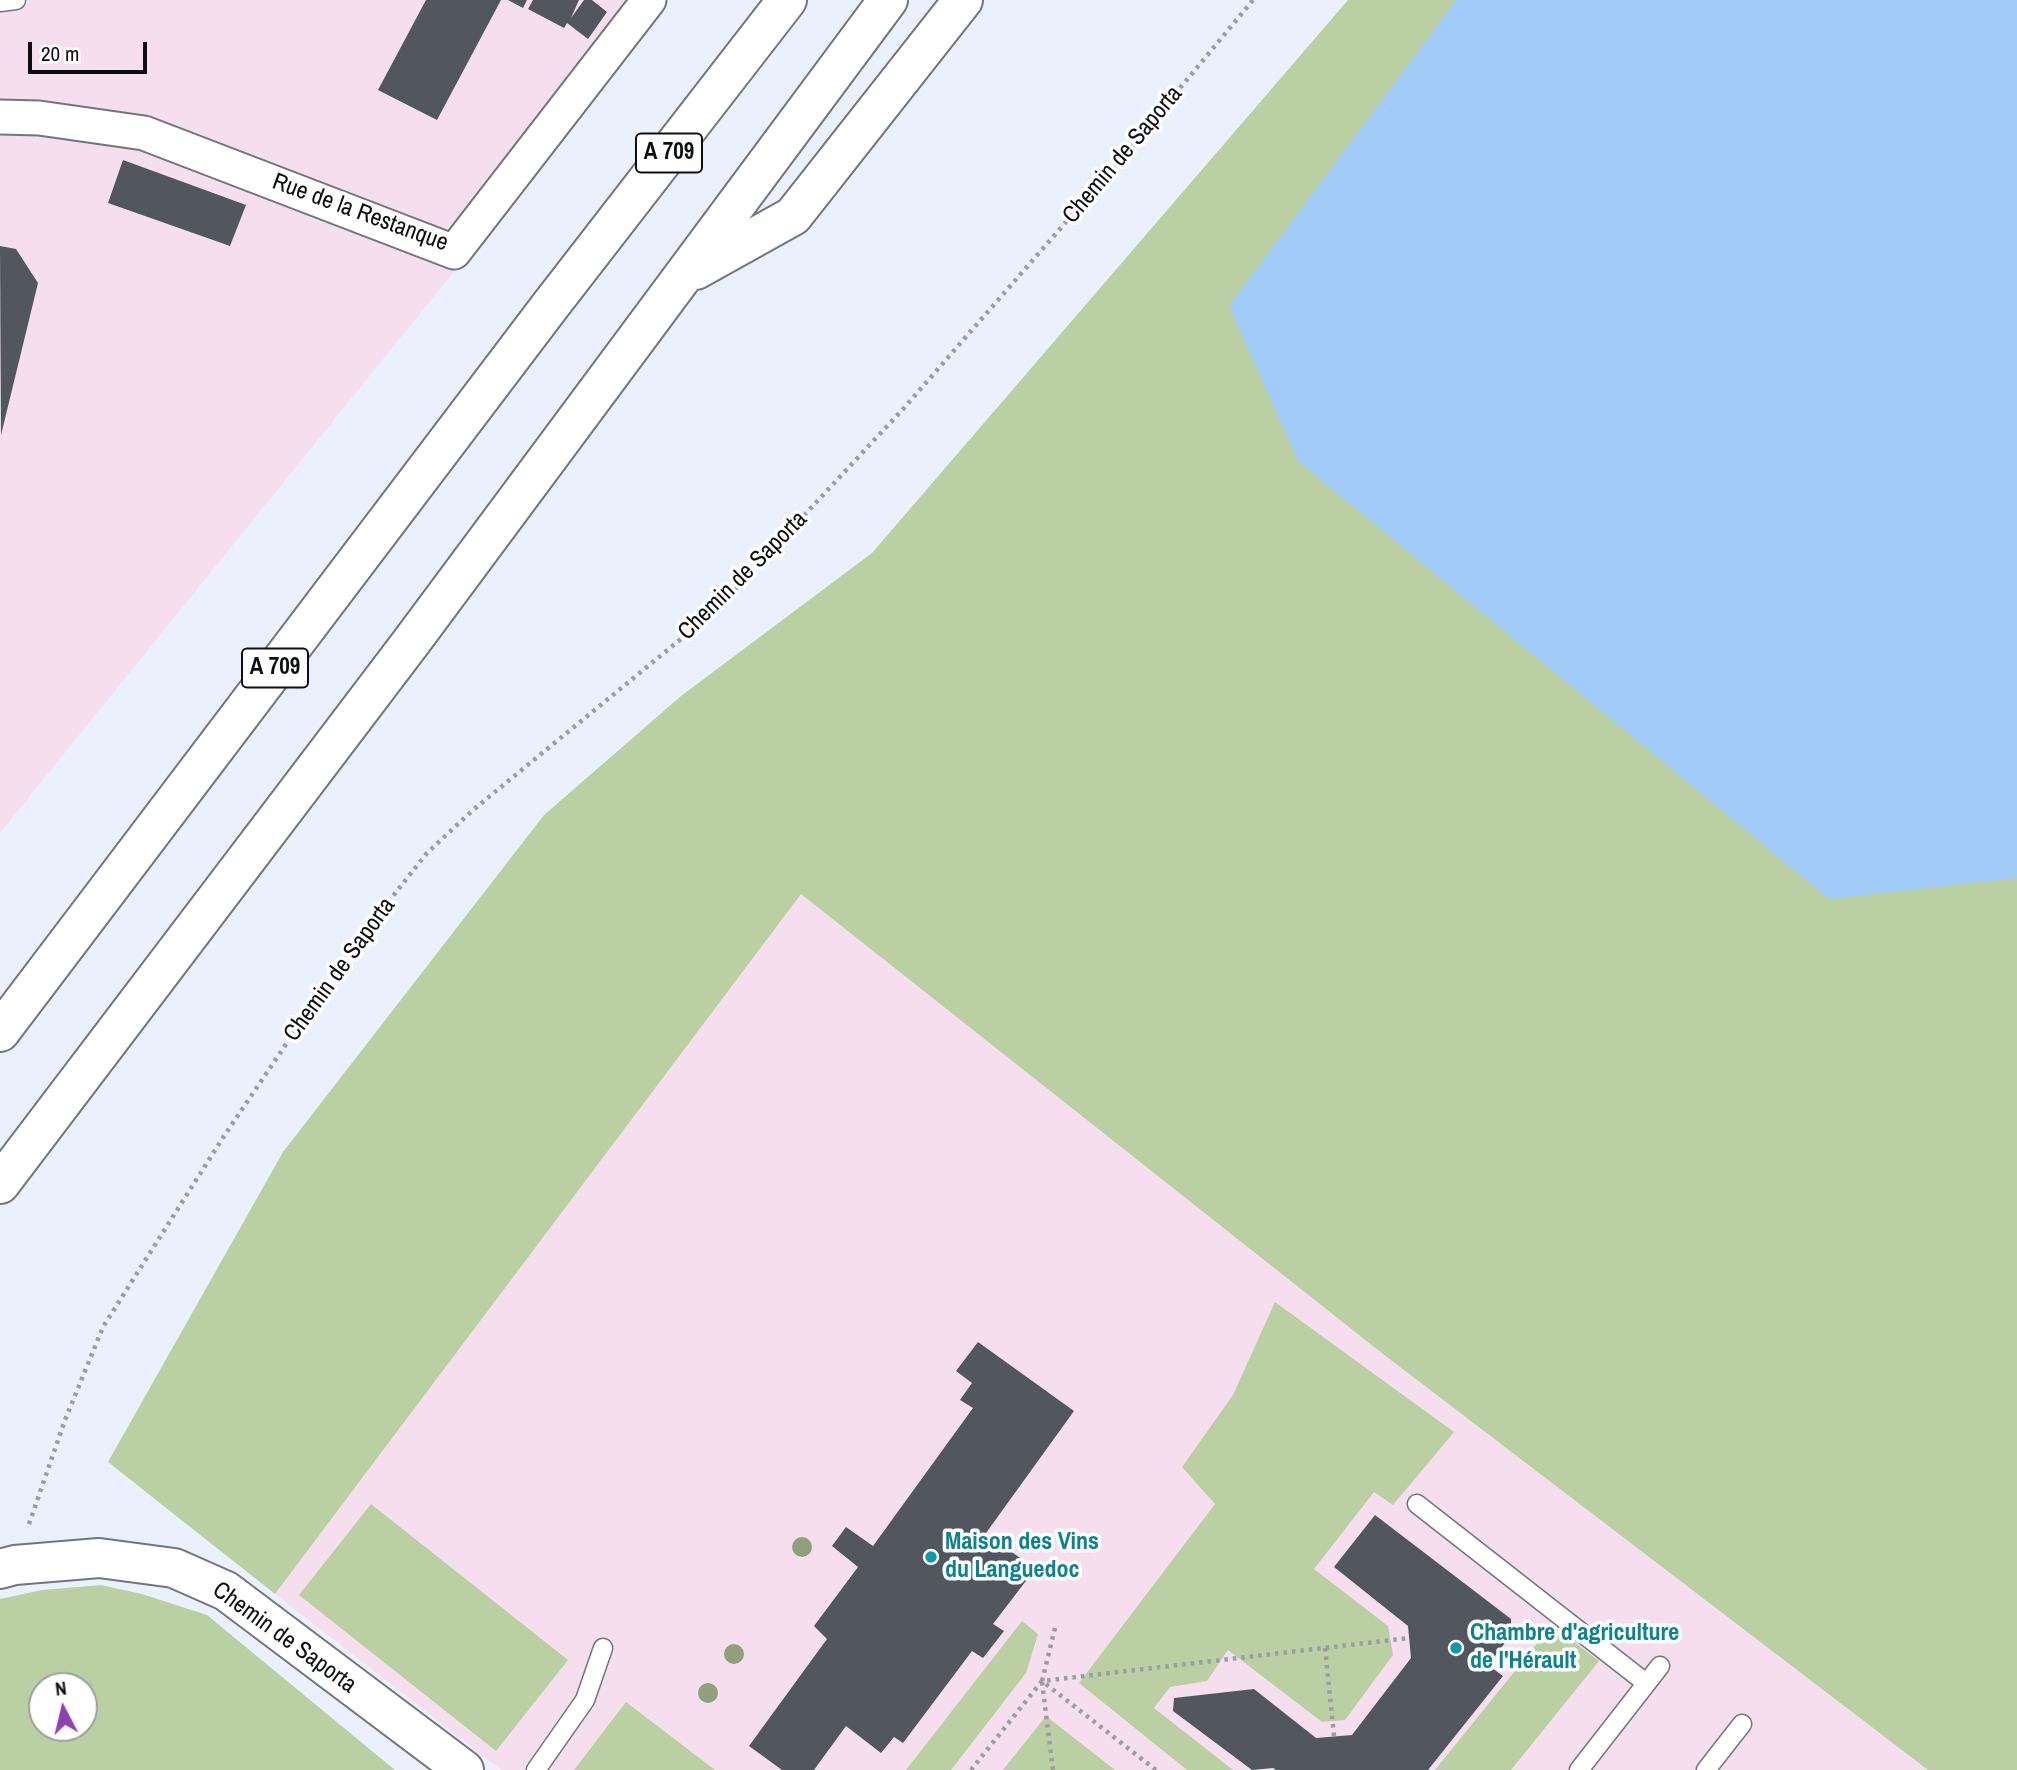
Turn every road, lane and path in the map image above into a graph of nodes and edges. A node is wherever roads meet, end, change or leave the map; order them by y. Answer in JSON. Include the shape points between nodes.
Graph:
{"nodes":[{"id":1,"x":16,"y":0,"type":"edge"},
{"id":2,"x":649,"y":0,"type":"edge"},
{"id":3,"x":787,"y":0,"type":"edge"},
{"id":4,"x":888,"y":0,"type":"edge"},
{"id":5,"x":963,"y":0,"type":"edge"},
{"id":6,"x":1253,"y":0,"type":"edge"},
{"id":7,"x":0,"y":2,"type":"edge"},
{"id":8,"x":0,"y":117,"type":"edge"},
{"id":9,"x":682,"y":278,"type":"junction"},
{"id":10,"x":0,"y":1032,"type":"edge"},
{"id":11,"x":0,"y":1184,"type":"edge"},
{"id":12,"x":1417,"y":1504,"type":"dead end"},
{"id":13,"x":8,"y":1567,"type":"edge"},
{"id":14,"x":1055,"y":1628,"type":"dead end"},
{"id":15,"x":1409,"y":1638,"type":"dead end"},
{"id":16,"x":603,"y":1648,"type":"dead end"},
{"id":17,"x":1325,"y":1648,"type":"junction"},
{"id":18,"x":1660,"y":1666,"type":"dead end"},
{"id":19,"x":1042,"y":1681,"type":"junction"},
{"id":20,"x":1646,"y":1683,"type":"junction"},
{"id":21,"x":1742,"y":1724,"type":"dead end"},
{"id":22,"x":1334,"y":1736,"type":"dead end"},
{"id":23,"x":464,"y":1770,"type":"edge"},
{"id":24,"x":536,"y":1770,"type":"edge"},
{"id":25,"x":971,"y":1770,"type":"edge"},
{"id":26,"x":1053,"y":1770,"type":"edge"},
{"id":27,"x":1156,"y":1770,"type":"edge"},
{"id":28,"x":1579,"y":1770,"type":"edge"},
{"id":29,"x":1706,"y":1770,"type":"edge"}],
"edges":[{"from":1,"to":7,"type":"lane"},
{"from":2,"to":8,"type":"street","name":"Rue de la Restanque","via":[[454,252],[144,133]]},
{"from":3,"to":10,"type":"main road","number":"A 709"},
{"from":4,"to":9,"type":"main road"},
{"from":5,"to":9,"type":"main road","via":[[793,216]]},
{"from":6,"to":13,"type":"path","name":"Chemin de Saporta","via":[[904,408],[715,611],[427,853],[347,954],[103,1327]]},
{"from":9,"to":11,"type":"main road"},
{"from":12,"to":20,"type":"lane"},
{"from":13,"to":23,"type":"main road","name":"Chemin de Saporta","via":[[99,1558],[174,1568],[226,1591]]},
{"from":14,"to":19,"type":"path"},
{"from":15,"to":17,"type":"path"},
{"from":16,"to":24,"type":"lane","via":[[585,1700]]},
{"from":17,"to":19,"type":"path"},
{"from":17,"to":22,"type":"path"},
{"from":18,"to":20,"type":"lane"},
{"from":19,"to":25,"type":"path"},
{"from":19,"to":26,"type":"path"},
{"from":19,"to":27,"type":"path"},
{"from":20,"to":28,"type":"lane"},
{"from":21,"to":29,"type":"lane"}]}
